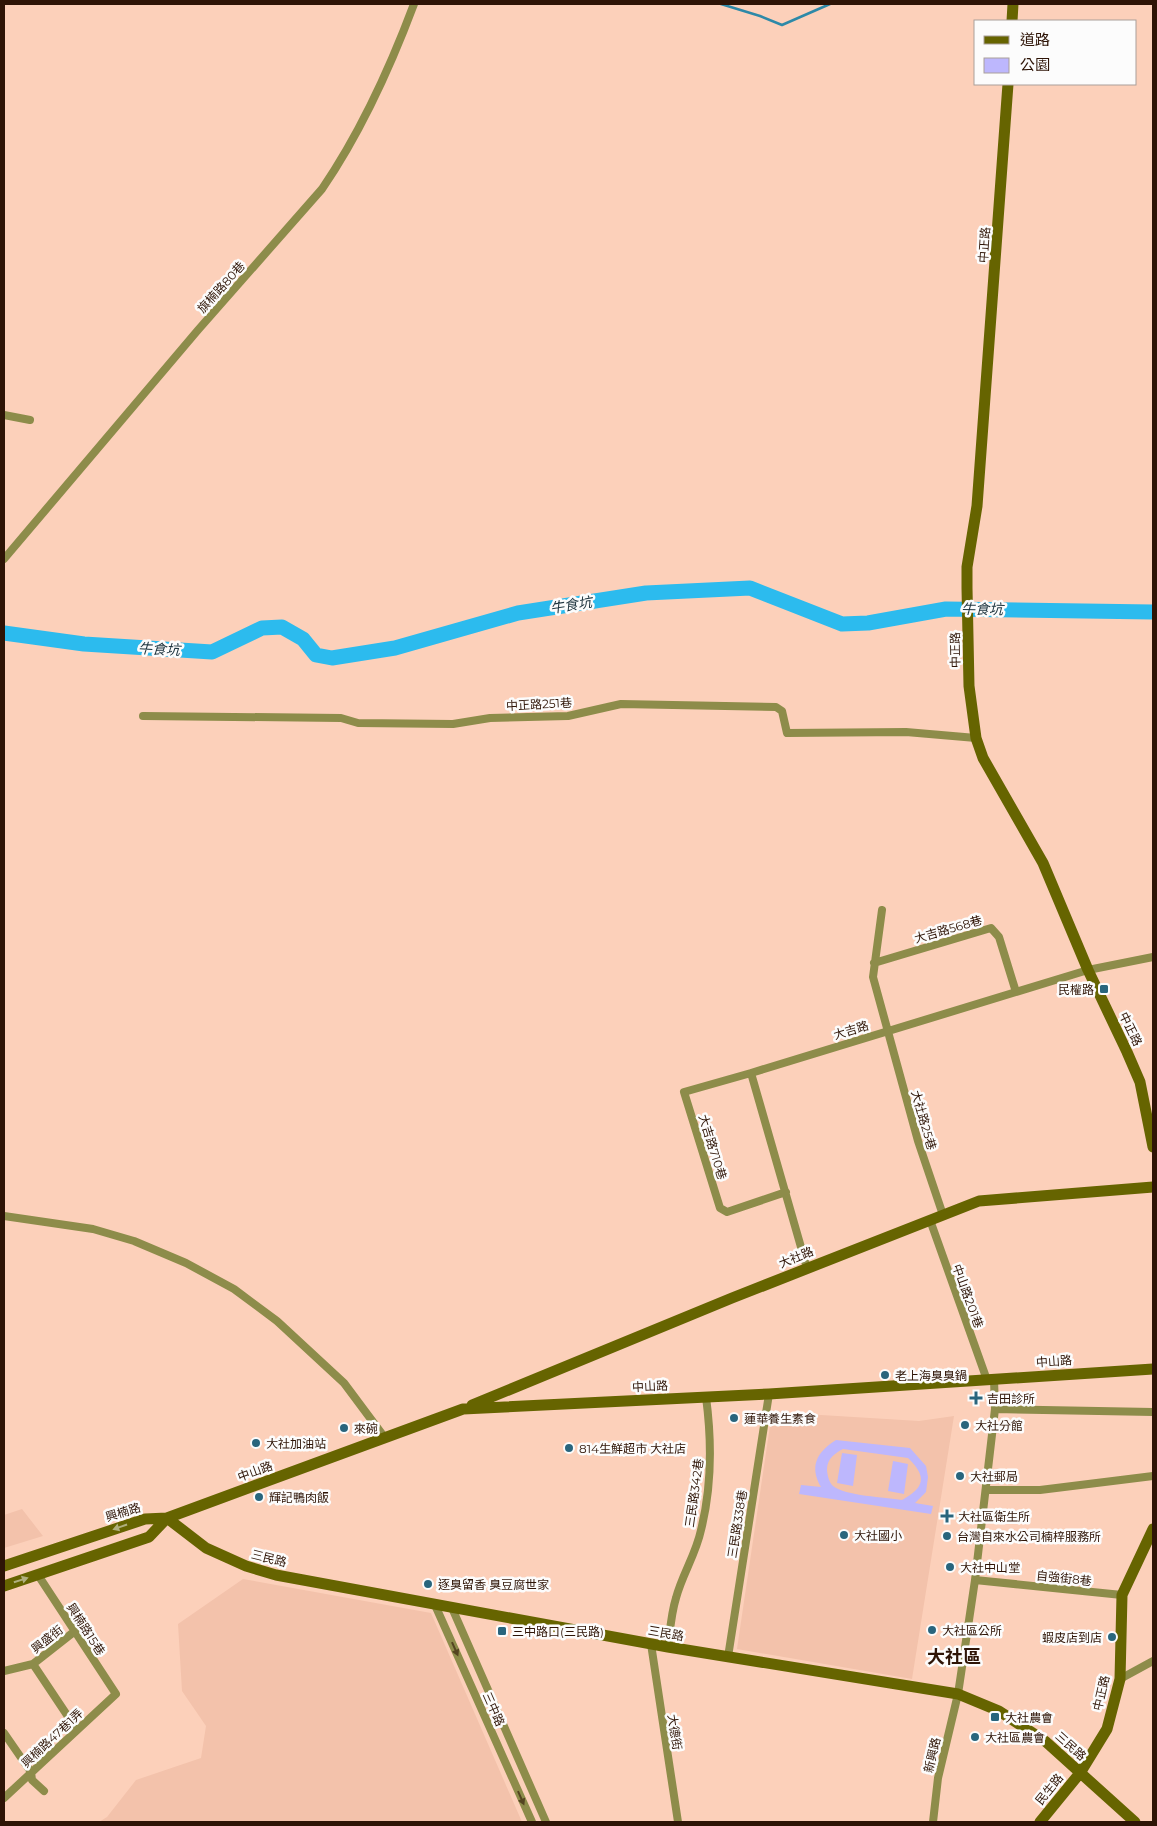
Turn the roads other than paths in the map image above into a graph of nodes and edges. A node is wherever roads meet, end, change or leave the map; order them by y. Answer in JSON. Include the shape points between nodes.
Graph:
{"nodes":[{"id":1,"x":414,"y":4,"type":"edge"},
{"id":2,"x":1013,"y":4,"type":"edge"},
{"id":3,"x":1012,"y":20,"type":"edge"},
{"id":4,"x":1008,"y":85,"type":"edge"},
{"id":5,"x":4,"y":415,"type":"edge"},
{"id":6,"x":30,"y":420,"type":"dead end"},
{"id":7,"x":4,"y":559,"type":"edge"},
{"id":8,"x":143,"y":716,"type":"dead end"},
{"id":9,"x":976,"y":738,"type":"junction"},
{"id":10,"x":882,"y":910,"type":"dead end"},
{"id":11,"x":1153,"y":957,"type":"edge"},
{"id":12,"x":874,"y":963,"type":"junction"},
{"id":13,"x":1088,"y":970,"type":"junction"},
{"id":14,"x":1016,"y":992,"type":"junction"},
{"id":15,"x":888,"y":1031,"type":"junction"},
{"id":16,"x":751,"y":1073,"type":"junction"},
{"id":17,"x":1153,"y":1147,"type":"edge"},
{"id":18,"x":1153,"y":1186,"type":"edge"},
{"id":19,"x":786,"y":1192,"type":"junction"},
{"id":20,"x":943,"y":1215,"type":"junction"},
{"id":21,"x":4,"y":1216,"type":"edge"},
{"id":22,"x":930,"y":1220,"type":"junction"},
{"id":23,"x":807,"y":1268,"type":"junction"},
{"id":24,"x":1153,"y":1369,"type":"edge"},
{"id":25,"x":990,"y":1379,"type":"junction"},
{"id":26,"x":769,"y":1394,"type":"junction"},
{"id":27,"x":706,"y":1397,"type":"junction"},
{"id":28,"x":463,"y":1408,"type":"junction"},
{"id":29,"x":995,"y":1409,"type":"junction"},
{"id":30,"x":1153,"y":1412,"type":"edge"},
{"id":31,"x":385,"y":1438,"type":"junction"},
{"id":32,"x":1153,"y":1476,"type":"edge"},
{"id":33,"x":986,"y":1490,"type":"junction"},
{"id":34,"x":167,"y":1518,"type":"junction"},
{"id":35,"x":1153,"y":1529,"type":"edge"},
{"id":36,"x":4,"y":1566,"type":"edge"},
{"id":37,"x":38,"y":1575,"type":"junction"},
{"id":38,"x":975,"y":1580,"type":"junction"},
{"id":39,"x":4,"y":1586,"type":"edge"},
{"id":40,"x":1122,"y":1595,"type":"junction"},
{"id":41,"x":435,"y":1605,"type":"junction"},
{"id":42,"x":452,"y":1608,"type":"junction"},
{"id":43,"x":75,"y":1631,"type":"junction"},
{"id":44,"x":651,"y":1644,"type":"junction"},
{"id":45,"x":668,"y":1647,"type":"junction"},
{"id":46,"x":728,"y":1657,"type":"junction"},
{"id":47,"x":1153,"y":1661,"type":"edge"},
{"id":48,"x":33,"y":1664,"type":"junction"},
{"id":49,"x":4,"y":1671,"type":"edge"},
{"id":50,"x":1120,"y":1679,"type":"junction"},
{"id":51,"x":116,"y":1694,"type":"joint"},
{"id":52,"x":958,"y":1694,"type":"junction"},
{"id":53,"x":77,"y":1730,"type":"junction"},
{"id":54,"x":4,"y":1733,"type":"edge"},
{"id":55,"x":31,"y":1772,"type":"junction"},
{"id":56,"x":1080,"y":1773,"type":"junction"},
{"id":57,"x":44,"y":1791,"type":"dead end"},
{"id":58,"x":4,"y":1797,"type":"edge"},
{"id":59,"x":532,"y":1822,"type":"edge"},
{"id":60,"x":546,"y":1822,"type":"edge"},
{"id":61,"x":678,"y":1822,"type":"edge"},
{"id":62,"x":934,"y":1822,"type":"edge"},
{"id":63,"x":1040,"y":1822,"type":"edge"},
{"id":64,"x":1135,"y":1822,"type":"edge"}],
"edges":[{"from":1,"to":7,"type":"street","name":"旗楠路80巷","via":[[364,119],[322,189]]},
{"from":2,"to":3,"type":"street"},
{"from":4,"to":9,"type":"street","name":"中正路","via":[[980,476],[967,567],[969,686]]},
{"from":5,"to":6,"type":"street"},
{"from":8,"to":9,"type":"street","name":"中正路251巷","via":[[341,718],[358,723],[453,724],[490,718],[568,716],[621,704],[776,707],[782,711],[787,733],[906,732]]},
{"from":9,"to":13,"type":"street","name":"中正路","via":[[983,758],[1043,862]]},
{"from":10,"to":12,"type":"street","name":"大社路25巷"},
{"from":11,"to":13,"type":"street","name":"大吉路"},
{"from":12,"to":14,"type":"street","name":"大吉路568巷","via":[[991,928],[999,937]]},
{"from":12,"to":15,"type":"street","name":"大社路25巷","via":[[873,977]]},
{"from":13,"to":14,"type":"street","name":"大吉路"},
{"from":13,"to":17,"type":"street","name":"中正路","via":[[1140,1082]]},
{"from":14,"to":15,"type":"street","name":"大吉路"},
{"from":15,"to":16,"type":"street","name":"大吉路"},
{"from":15,"to":20,"type":"street","name":"大社路25巷","via":[[918,1141]]},
{"from":16,"to":19,"type":"street"},
{"from":16,"to":19,"type":"street","name":"大吉路710巷","via":[[684,1092],[720,1208],[728,1212]]},
{"from":18,"to":20,"type":"street","name":"大社路","via":[[979,1201]]},
{"from":19,"to":23,"type":"street"},
{"from":20,"to":22,"type":"street","name":"大社路"},
{"from":21,"to":31,"type":"street","via":[[93,1229],[134,1241],[186,1263],[234,1289],[277,1321],[344,1383]]},
{"from":22,"to":23,"type":"street","name":"大社路"},
{"from":22,"to":25,"type":"street","name":"中山路201巷"},
{"from":23,"to":28,"type":"street","name":"大社路"},
{"from":24,"to":25,"type":"street","name":"中山路"},
{"from":25,"to":26,"type":"street","name":"中山路"},
{"from":25,"to":29,"type":"street","name":"中山路201巷"},
{"from":26,"to":27,"type":"street","name":"中山路"},
{"from":26,"to":46,"type":"street","name":"三民路338巷"},
{"from":27,"to":28,"type":"street","name":"中山路"},
{"from":27,"to":45,"type":"street","name":"三民路342巷","via":[[712,1437],[706,1505],[701,1532],[676,1598]]},
{"from":28,"to":31,"type":"street","name":"中山路"},
{"from":29,"to":30,"type":"street"},
{"from":29,"to":33,"type":"street","name":"中山路201巷"},
{"from":31,"to":34,"type":"street","name":"中山路"},
{"from":32,"to":33,"type":"street","via":[[1040,1490]]},
{"from":33,"to":38,"type":"street","name":"中山路201巷"},
{"from":34,"to":36,"type":"street","name":"興楠路","one_way":true,"via":[[145,1519]]},
{"from":34,"to":37,"type":"street","via":[[150,1537]]},
{"from":34,"to":41,"type":"street","name":"三民路","via":[[206,1548],[246,1566],[276,1575]]},
{"from":35,"to":40,"type":"street","name":"中正路"},
{"from":39,"to":37,"type":"street","one_way":true},
{"from":37,"to":43,"type":"street","name":"興楠路15巷"},
{"from":38,"to":40,"type":"street","name":"自強街8巷"},
{"from":38,"to":52,"type":"street","name":"新興路"},
{"from":40,"to":50,"type":"street","name":"中正路"},
{"from":41,"to":42,"type":"street","name":"三民路"},
{"from":41,"to":59,"type":"street","name":"三中路","one_way":true},
{"from":42,"to":44,"type":"street","name":"三民路"},
{"from":42,"to":60,"type":"street"},
{"from":43,"to":48,"type":"street","name":"興盛街"},
{"from":43,"to":51,"type":"street","name":"興楠路15巷"},
{"from":44,"to":45,"type":"street","name":"三民路"},
{"from":44,"to":61,"type":"street","name":"大德街"},
{"from":45,"to":46,"type":"street","name":"三民路"},
{"from":46,"to":52,"type":"street","name":"三民路"},
{"from":47,"to":50,"type":"street"},
{"from":48,"to":49,"type":"street","name":"興盛街"},
{"from":48,"to":53,"type":"street"},
{"from":50,"to":56,"type":"street","name":"中正路","via":[[1107,1729]]},
{"from":51,"to":53,"type":"street","name":"興楠路47巷1弄"},
{"from":52,"to":56,"type":"street","name":"三民路","via":[[999,1710],[1045,1741]]},
{"from":52,"to":62,"type":"street","name":"新興路","via":[[938,1778]]},
{"from":53,"to":55,"type":"street","name":"興楠路47巷1弄"},
{"from":54,"to":55,"type":"street"},
{"from":55,"to":57,"type":"street","via":[[32,1780]]},
{"from":55,"to":58,"type":"street","name":"興楠路47巷1弄"},
{"from":56,"to":63,"type":"street","name":"民生路"},
{"from":56,"to":64,"type":"street","name":"三民路"}]}
